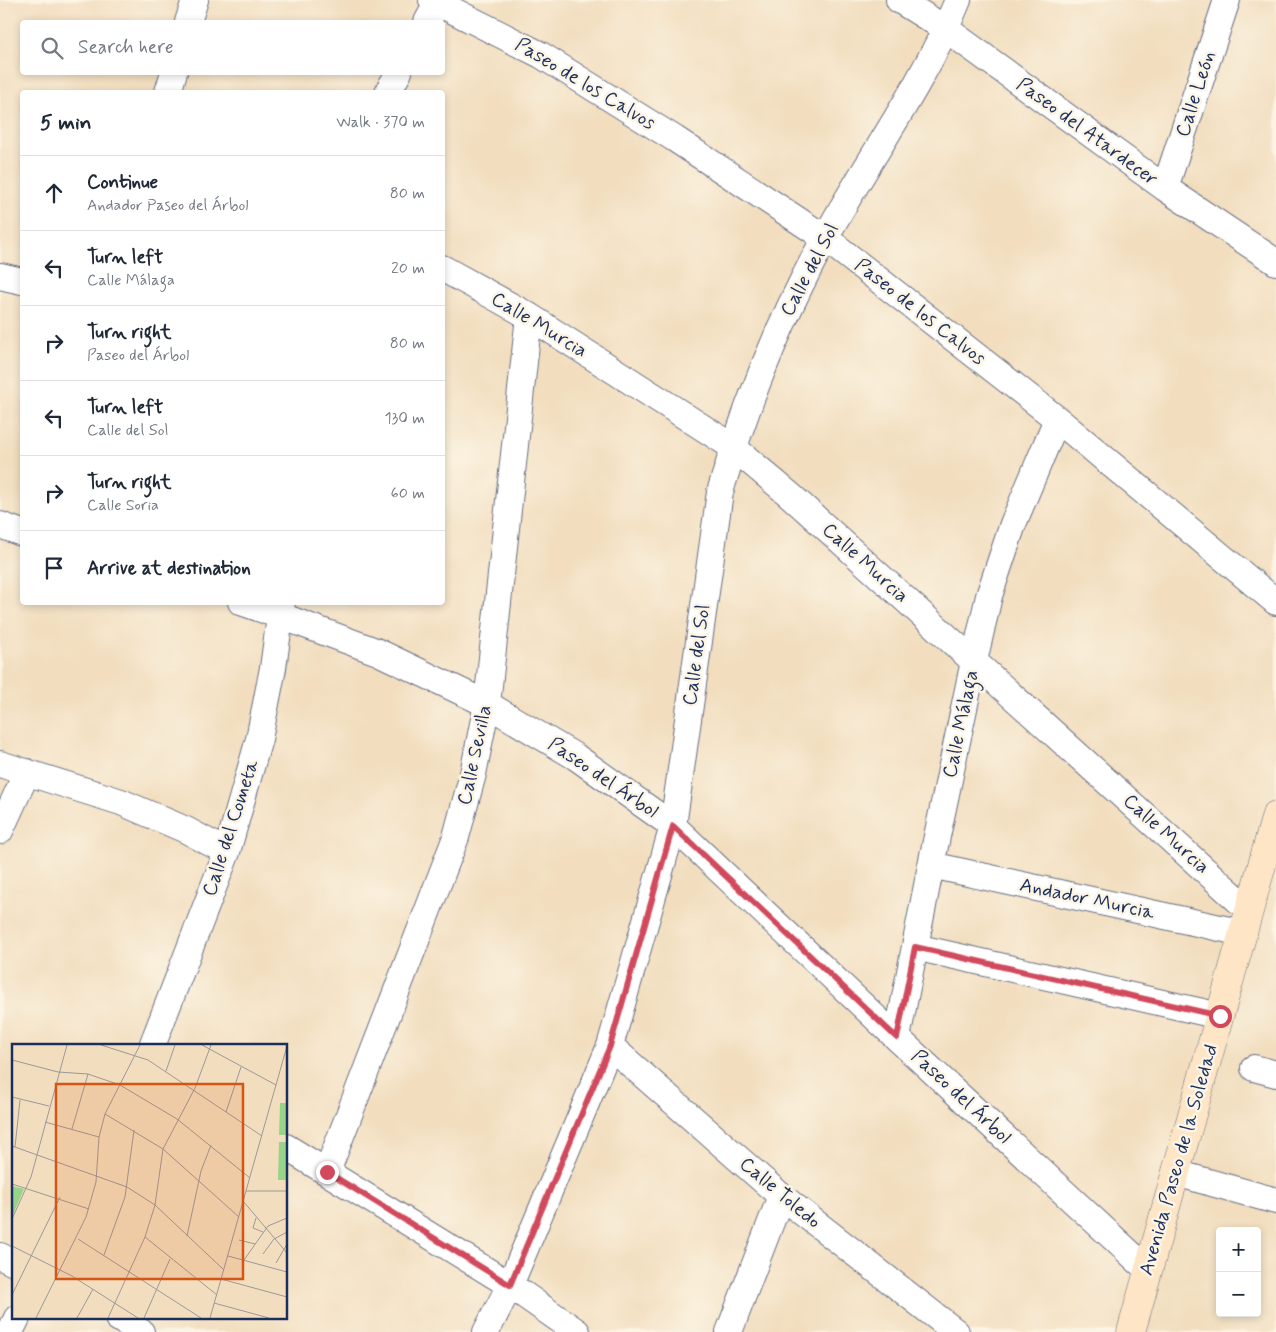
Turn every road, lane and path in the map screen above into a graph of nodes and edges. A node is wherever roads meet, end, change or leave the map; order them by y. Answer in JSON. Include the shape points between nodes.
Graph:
{"nodes":[{"id":1,"x":195,"y":0,"type":"edge"},
{"id":2,"x":899,"y":0,"type":"edge"},
{"id":3,"x":958,"y":0,"type":"edge"},
{"id":4,"x":1227,"y":0,"type":"edge"},
{"id":5,"x":434,"y":6,"type":"edge"},
{"id":6,"x":189,"y":20,"type":"edge"},
{"id":7,"x":946,"y":29,"type":"junction"},
{"id":8,"x":173,"y":75,"type":"edge"},
{"id":9,"x":397,"y":75,"type":"edge"},
{"id":10,"x":169,"y":90,"type":"edge"},
{"id":11,"x":389,"y":90,"type":"edge"},
{"id":12,"x":1165,"y":188,"type":"junction"},
{"id":13,"x":825,"y":238,"type":"junction"},
{"id":14,"x":1276,"y":262,"type":"edge"},
{"id":15,"x":445,"y":270,"type":"edge"},
{"id":16,"x":0,"y":276,"type":"edge"},
{"id":17,"x":20,"y":281,"type":"edge"},
{"id":18,"x":528,"y":316,"type":"junction"},
{"id":19,"x":1057,"y":419,"type":"junction"},
{"id":20,"x":733,"y":447,"type":"junction"},
{"id":21,"x":0,"y":526,"type":"edge"},
{"id":22,"x":20,"y":532,"type":"edge"},
{"id":23,"x":1276,"y":602,"type":"edge"},
{"id":24,"x":258,"y":605,"type":"edge"},
{"id":25,"x":282,"y":609,"type":"edge"},
{"id":26,"x":974,"y":662,"type":"junction"},
{"id":27,"x":487,"y":704,"type":"junction"},
{"id":28,"x":0,"y":764,"type":"edge"},
{"id":29,"x":27,"y":772,"type":"junction"},
{"id":30,"x":1276,"y":815,"type":"edge"},
{"id":31,"x":673,"y":826,"type":"junction"},
{"id":32,"x":0,"y":831,"type":"edge"},
{"id":33,"x":227,"y":852,"type":"junction"},
{"id":34,"x":931,"y":865,"type":"junction"},
{"id":35,"x":1246,"y":921,"type":"junction"},
{"id":36,"x":915,"y":947,"type":"junction"},
{"id":37,"x":1220,"y":1016,"type":"junction"},
{"id":38,"x":897,"y":1038,"type":"junction"},
{"id":39,"x":153,"y":1044,"type":"edge"},
{"id":40,"x":610,"y":1046,"type":"junction"},
{"id":41,"x":288,"y":1148,"type":"edge"},
{"id":42,"x":327,"y":1172,"type":"junction"},
{"id":43,"x":1176,"y":1173,"type":"junction"},
{"id":44,"x":781,"y":1196,"type":"junction"},
{"id":45,"x":1276,"y":1201,"type":"edge"},
{"id":46,"x":0,"y":1256,"type":"edge"},
{"id":47,"x":12,"y":1262,"type":"edge"},
{"id":48,"x":1148,"y":1270,"type":"junction"},
{"id":49,"x":510,"y":1285,"type":"junction"},
{"id":50,"x":16,"y":1320,"type":"edge"},
{"id":51,"x":121,"y":1320,"type":"edge"},
{"id":52,"x":10,"y":1332,"type":"edge"},
{"id":53,"x":141,"y":1332,"type":"edge"},
{"id":54,"x":486,"y":1332,"type":"edge"},
{"id":55,"x":578,"y":1332,"type":"edge"},
{"id":56,"x":729,"y":1332,"type":"edge"},
{"id":57,"x":956,"y":1332,"type":"edge"},
{"id":58,"x":1131,"y":1332,"type":"edge"}],
"edges":[{"from":1,"to":6,"type":"street"},
{"from":2,"to":7,"type":"street","name":"Paseo del Atardecer"},
{"from":3,"to":7,"type":"street","name":"Calle del Sol"},
{"from":4,"to":12,"type":"street","name":"Calle León"},
{"from":5,"to":13,"type":"street","name":"Paseo de los Calvos","via":[[541,55]]},
{"from":7,"to":12,"type":"street","name":"Paseo del Atardecer"},
{"from":7,"to":13,"type":"street","name":"Calle del Sol"},
{"from":8,"to":10,"type":"street"},
{"from":9,"to":11,"type":"street"},
{"from":12,"to":14,"type":"street","name":"Paseo del Atardecer"},
{"from":13,"to":19,"type":"street","name":"Paseo de los Calvos"},
{"from":13,"to":20,"type":"street","name":"Calle del Sol","via":[[782,322]]},
{"from":15,"to":18,"type":"street","name":"Calle Murcia"},
{"from":16,"to":17,"type":"street"},
{"from":18,"to":20,"type":"street","name":"Calle Murcia"},
{"from":18,"to":27,"type":"street","name":"Calle Sevilla"},
{"from":19,"to":23,"type":"street","name":"Paseo de los Calvos"},
{"from":19,"to":26,"type":"street","name":"Calle Málaga","via":[[1013,524],[989,596]]},
{"from":20,"to":26,"type":"street","name":"Calle Murcia"},
{"from":20,"to":31,"type":"street","name":"Calle del Sol","via":[[720,492]]},
{"from":21,"to":22,"type":"street"},
{"from":24,"to":25,"type":"street","name":"Paseo del Árbol"},
{"from":25,"to":27,"type":"street","name":"Paseo del Árbol"},
{"from":25,"to":33,"type":"street","name":"Calle del Cometa","via":[[259,739]]},
{"from":26,"to":34,"type":"street","name":"Calle Málaga"},
{"from":26,"to":35,"type":"street","name":"Calle Murcia"},
{"from":27,"to":31,"type":"street","name":"Paseo del Árbol","via":[[576,757]]},
{"from":27,"to":42,"type":"street","name":"Calle Sevilla","via":[[456,838]]},
{"from":28,"to":29,"type":"street"},
{"from":29,"to":32,"type":"street"},
{"from":29,"to":33,"type":"street","via":[[121,802]]},
{"from":30,"to":35,"type":"street","name":"Avenida Paseo de la Soledad"},
{"from":31,"to":38,"type":"street","name":"Paseo del Árbol"},
{"from":31,"to":40,"type":"street","name":"Calle del Sol"},
{"from":33,"to":39,"type":"street","name":"Calle del Cometa"},
{"from":34,"to":35,"type":"street","name":"Andador Murcia"},
{"from":34,"to":36,"type":"street","name":"Calle Málaga"},
{"from":35,"to":37,"type":"street","name":"Avenida Paseo de la Soledad"},
{"from":36,"to":37,"type":"street"},
{"from":36,"to":38,"type":"street","name":"Calle Málaga"},
{"from":37,"to":43,"type":"street","name":"Avenida Paseo de la Soledad"},
{"from":38,"to":48,"type":"street","name":"Paseo del Árbol"},
{"from":40,"to":44,"type":"street","name":"Calle Toledo"},
{"from":40,"to":49,"type":"street","name":"Calle del Sol"},
{"from":41,"to":42,"type":"street"},
{"from":42,"to":49,"type":"street"},
{"from":43,"to":45,"type":"street"},
{"from":43,"to":48,"type":"street","name":"Avenida Paseo de la Soledad"},
{"from":44,"to":56,"type":"street"},
{"from":44,"to":57,"type":"street","name":"Calle Toledo"},
{"from":46,"to":47,"type":"street"},
{"from":48,"to":58,"type":"street","name":"Avenida Paseo de la Soledad"},
{"from":49,"to":54,"type":"street","name":"Calle del Sol"},
{"from":49,"to":55,"type":"street"},
{"from":50,"to":52,"type":"street"},
{"from":51,"to":53,"type":"street"}]}
